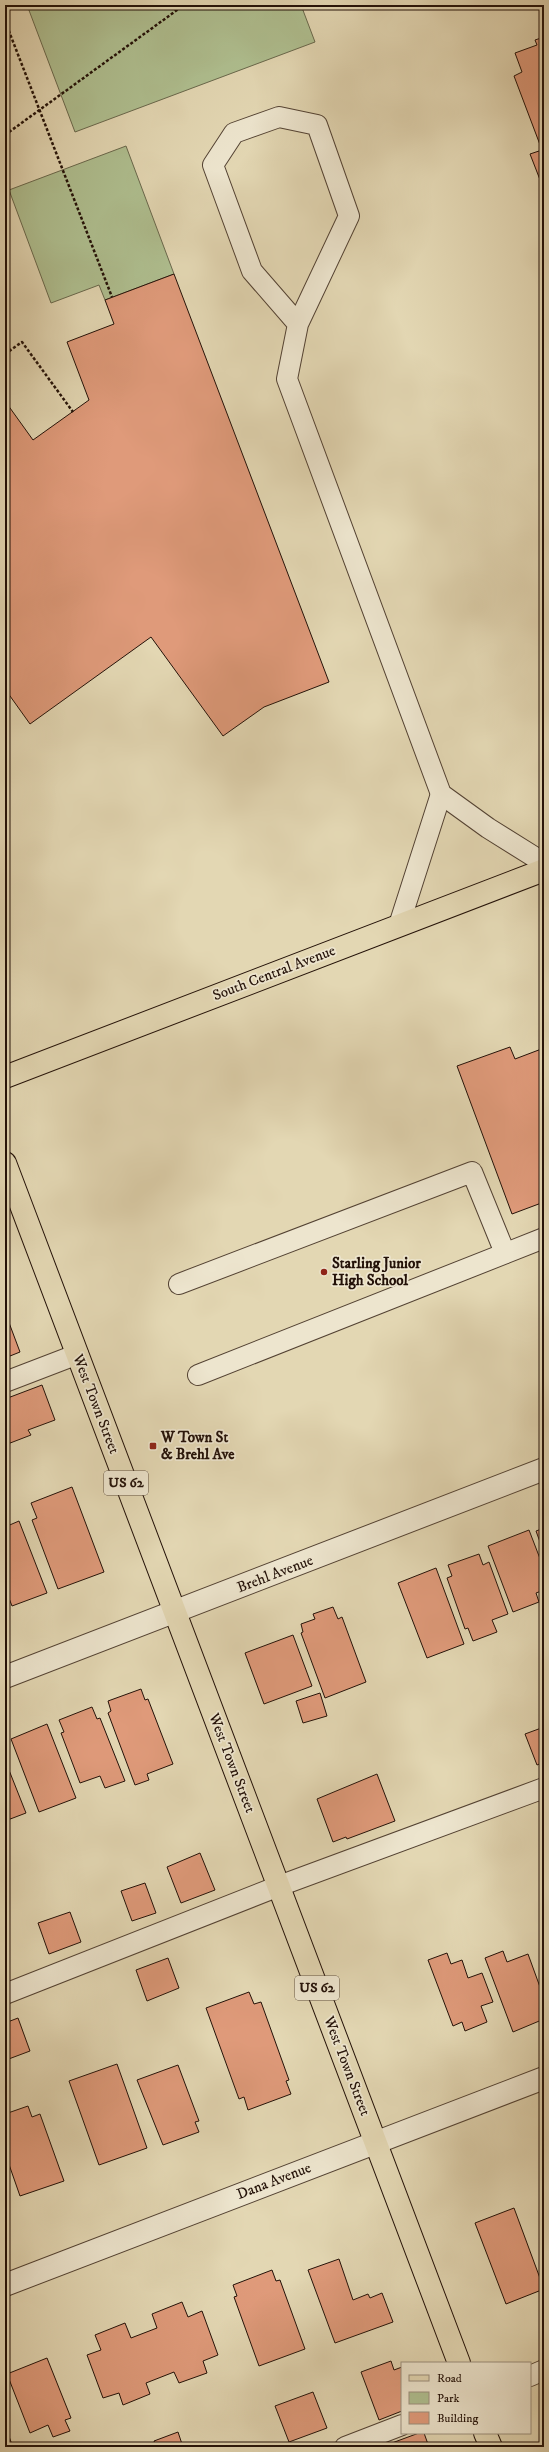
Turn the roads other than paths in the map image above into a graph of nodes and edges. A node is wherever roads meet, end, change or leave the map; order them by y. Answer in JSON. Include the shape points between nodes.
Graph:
{"nodes":[{"id":1,"x":298,"y":324,"type":"junction"},
{"id":2,"x":441,"y":794,"type":"junction"},
{"id":3,"x":544,"y":863,"type":"edge"},
{"id":4,"x":544,"y":870,"type":"edge"},
{"id":5,"x":399,"y":925,"type":"junction"},
{"id":6,"x":5,"y":1077,"type":"edge"},
{"id":7,"x":5,"y":1163,"type":"edge"},
{"id":8,"x":544,"y":1238,"type":"edge"},
{"id":9,"x":505,"y":1253,"type":"junction"},
{"id":10,"x":179,"y":1284,"type":"dead end"},
{"id":11,"x":78,"y":1354,"type":"junction"},
{"id":12,"x":198,"y":1375,"type":"dead end"},
{"id":13,"x":5,"y":1382,"type":"edge"},
{"id":14,"x":544,"y":1469,"type":"edge"},
{"id":15,"x":175,"y":1613,"type":"junction"},
{"id":16,"x":5,"y":1677,"type":"edge"},
{"id":17,"x":544,"y":1788,"type":"edge"},
{"id":18,"x":278,"y":1886,"type":"junction"},
{"id":19,"x":5,"y":1994,"type":"edge"},
{"id":20,"x":544,"y":2078,"type":"edge"},
{"id":21,"x":375,"y":2142,"type":"junction"},
{"id":22,"x":5,"y":2285,"type":"edge"},
{"id":23,"x":459,"y":2362,"type":"edge"},
{"id":24,"x":544,"y":2370,"type":"edge"},
{"id":25,"x":531,"y":2376,"type":"edge"},
{"id":26,"x":401,"y":2425,"type":"edge"},
{"id":27,"x":485,"y":2434,"type":"edge"},
{"id":28,"x":345,"y":2447,"type":"edge"},
{"id":29,"x":491,"y":2447,"type":"edge"}],
"edges":[{"from":1,"to":1,"type":"lane","via":[[349,216],[317,125],[279,117],[234,133],[213,165],[252,271]]},
{"from":1,"to":2,"type":"lane","via":[[286,379]]},
{"from":2,"to":3,"type":"lane","via":[[488,828]]},
{"from":2,"to":5,"type":"lane"},
{"from":4,"to":5,"type":"main road","name":"South Central Avenue"},
{"from":5,"to":6,"type":"main road","name":"South Central Avenue"},
{"from":7,"to":11,"type":"main road","name":"West Town Street","number":"US 62"},
{"from":8,"to":9,"type":"lane"},
{"from":9,"to":10,"type":"lane","via":[[472,1172]]},
{"from":9,"to":12,"type":"lane"},
{"from":11,"to":13,"type":"lane"},
{"from":11,"to":15,"type":"main road","name":"West Town Street","number":"US 62"},
{"from":14,"to":15,"type":"street","name":"Brehl Avenue"},
{"from":15,"to":16,"type":"street","name":"Brehl Avenue"},
{"from":15,"to":18,"type":"main road","name":"West Town Street","number":"US 62"},
{"from":17,"to":18,"type":"lane"},
{"from":18,"to":19,"type":"lane"},
{"from":18,"to":21,"type":"main road","name":"West Town Street","number":"US 62"},
{"from":20,"to":21,"type":"street","name":"Dana Avenue"},
{"from":21,"to":22,"type":"street","name":"Dana Avenue"},
{"from":21,"to":23,"type":"main road","name":"West Town Street","number":"US 62"},
{"from":24,"to":25,"type":"lane"},
{"from":26,"to":28,"type":"lane"},
{"from":27,"to":29,"type":"main road"}]}
